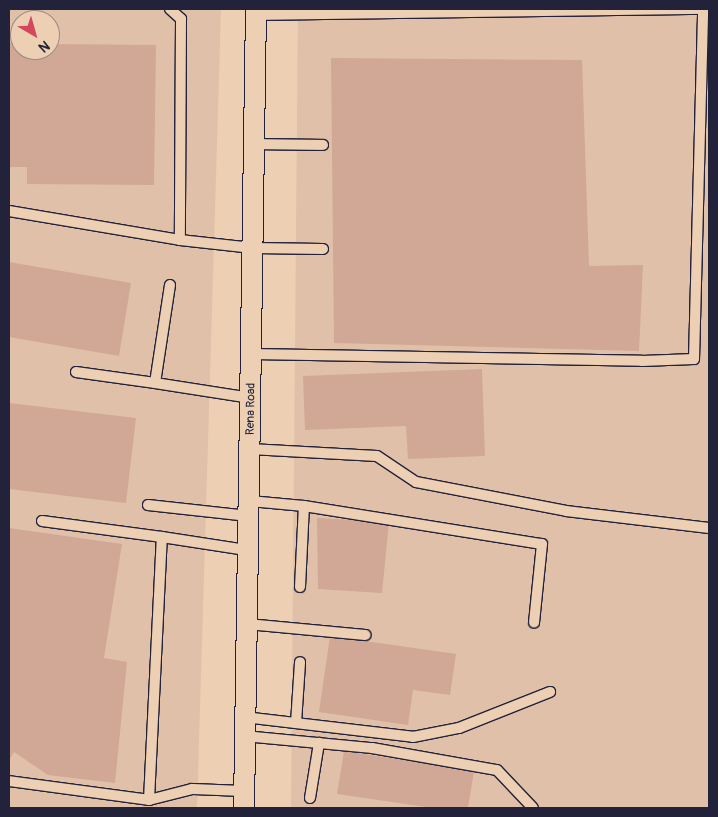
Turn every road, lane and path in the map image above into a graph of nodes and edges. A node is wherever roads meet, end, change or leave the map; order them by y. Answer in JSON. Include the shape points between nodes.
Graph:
{"nodes":[{"id":1,"x":170,"y":9,"type":"edge"},
{"id":2,"x":703,"y":9,"type":"edge"},
{"id":3,"x":256,"y":12,"type":"edge"},
{"id":4,"x":254,"y":144,"type":"junction"},
{"id":5,"x":323,"y":145,"type":"dead end"},
{"id":6,"x":9,"y":211,"type":"edge"},
{"id":7,"x":180,"y":240,"type":"junction"},
{"id":8,"x":253,"y":248,"type":"junction"},
{"id":9,"x":323,"y":249,"type":"dead end"},
{"id":10,"x":170,"y":285,"type":"dead end"},
{"id":11,"x":252,"y":354,"type":"junction"},
{"id":12,"x":76,"y":372,"type":"dead end"},
{"id":13,"x":155,"y":383,"type":"junction"},
{"id":14,"x":251,"y":398,"type":"junction"},
{"id":15,"x":250,"y":449,"type":"junction"},
{"id":16,"x":148,"y":505,"type":"dead end"},
{"id":17,"x":304,"y":506,"type":"junction"},
{"id":18,"x":249,"y":509,"type":"junction"},
{"id":19,"x":42,"y":521,"type":"dead end"},
{"id":20,"x":709,"y":528,"type":"edge"},
{"id":21,"x":162,"y":537,"type":"junction"},
{"id":22,"x":246,"y":550,"type":"junction"},
{"id":23,"x":300,"y":586,"type":"dead end"},
{"id":24,"x":534,"y":623,"type":"dead end"},
{"id":25,"x":246,"y":624,"type":"junction"},
{"id":26,"x":365,"y":635,"type":"dead end"},
{"id":27,"x":300,"y":662,"type":"dead end"},
{"id":28,"x":550,"y":692,"type":"dead end"},
{"id":29,"x":296,"y":723,"type":"junction"},
{"id":30,"x":244,"y":726,"type":"junction"},
{"id":31,"x":319,"y":743,"type":"junction"},
{"id":32,"x":9,"y":781,"type":"edge"},
{"id":33,"x":310,"y":798,"type":"dead end"},
{"id":34,"x":244,"y":799,"type":"edge"},
{"id":35,"x":149,"y":800,"type":"junction"},
{"id":36,"x":534,"y":808,"type":"edge"}],
"edges":[{"from":1,"to":7,"type":"lane","via":[[181,19]]},
{"from":2,"to":3,"type":"lane"},
{"from":2,"to":11,"type":"lane","via":[[694,359],[642,361]]},
{"from":3,"to":4,"type":"street","name":"Rena Road"},
{"from":4,"to":5,"type":"lane"},
{"from":4,"to":8,"type":"street","name":"Rena Road"},
{"from":6,"to":7,"type":"lane"},
{"from":7,"to":8,"type":"lane"},
{"from":8,"to":9,"type":"lane"},
{"from":8,"to":11,"type":"street","name":"Rena Road"},
{"from":10,"to":13,"type":"lane"},
{"from":11,"to":14,"type":"street","name":"Rena Road"},
{"from":12,"to":13,"type":"lane"},
{"from":13,"to":14,"type":"lane"},
{"from":14,"to":15,"type":"street","name":"Rena Road"},
{"from":15,"to":18,"type":"street","name":"Rena Road"},
{"from":15,"to":20,"type":"lane","via":[[377,456],[416,482],[566,511]]},
{"from":16,"to":18,"type":"lane"},
{"from":17,"to":18,"type":"lane"},
{"from":17,"to":23,"type":"lane"},
{"from":17,"to":24,"type":"lane","via":[[542,544]]},
{"from":18,"to":22,"type":"street","name":"Rena Road"},
{"from":19,"to":21,"type":"lane"},
{"from":21,"to":22,"type":"lane"},
{"from":21,"to":35,"type":"lane"},
{"from":22,"to":25,"type":"street","name":"Rena Road"},
{"from":25,"to":26,"type":"lane"},
{"from":25,"to":30,"type":"street","name":"Rena Road"},
{"from":27,"to":29,"type":"lane"},
{"from":28,"to":29,"type":"lane","via":[[459,728],[413,737]]},
{"from":29,"to":30,"type":"lane"},
{"from":30,"to":31,"type":"lane"},
{"from":30,"to":34,"type":"street","name":"Rena Road"},
{"from":31,"to":33,"type":"lane"},
{"from":31,"to":36,"type":"lane","via":[[372,748],[497,770]]},
{"from":32,"to":35,"type":"lane"},
{"from":34,"to":35,"type":"lane","via":[[192,789]]}]}
